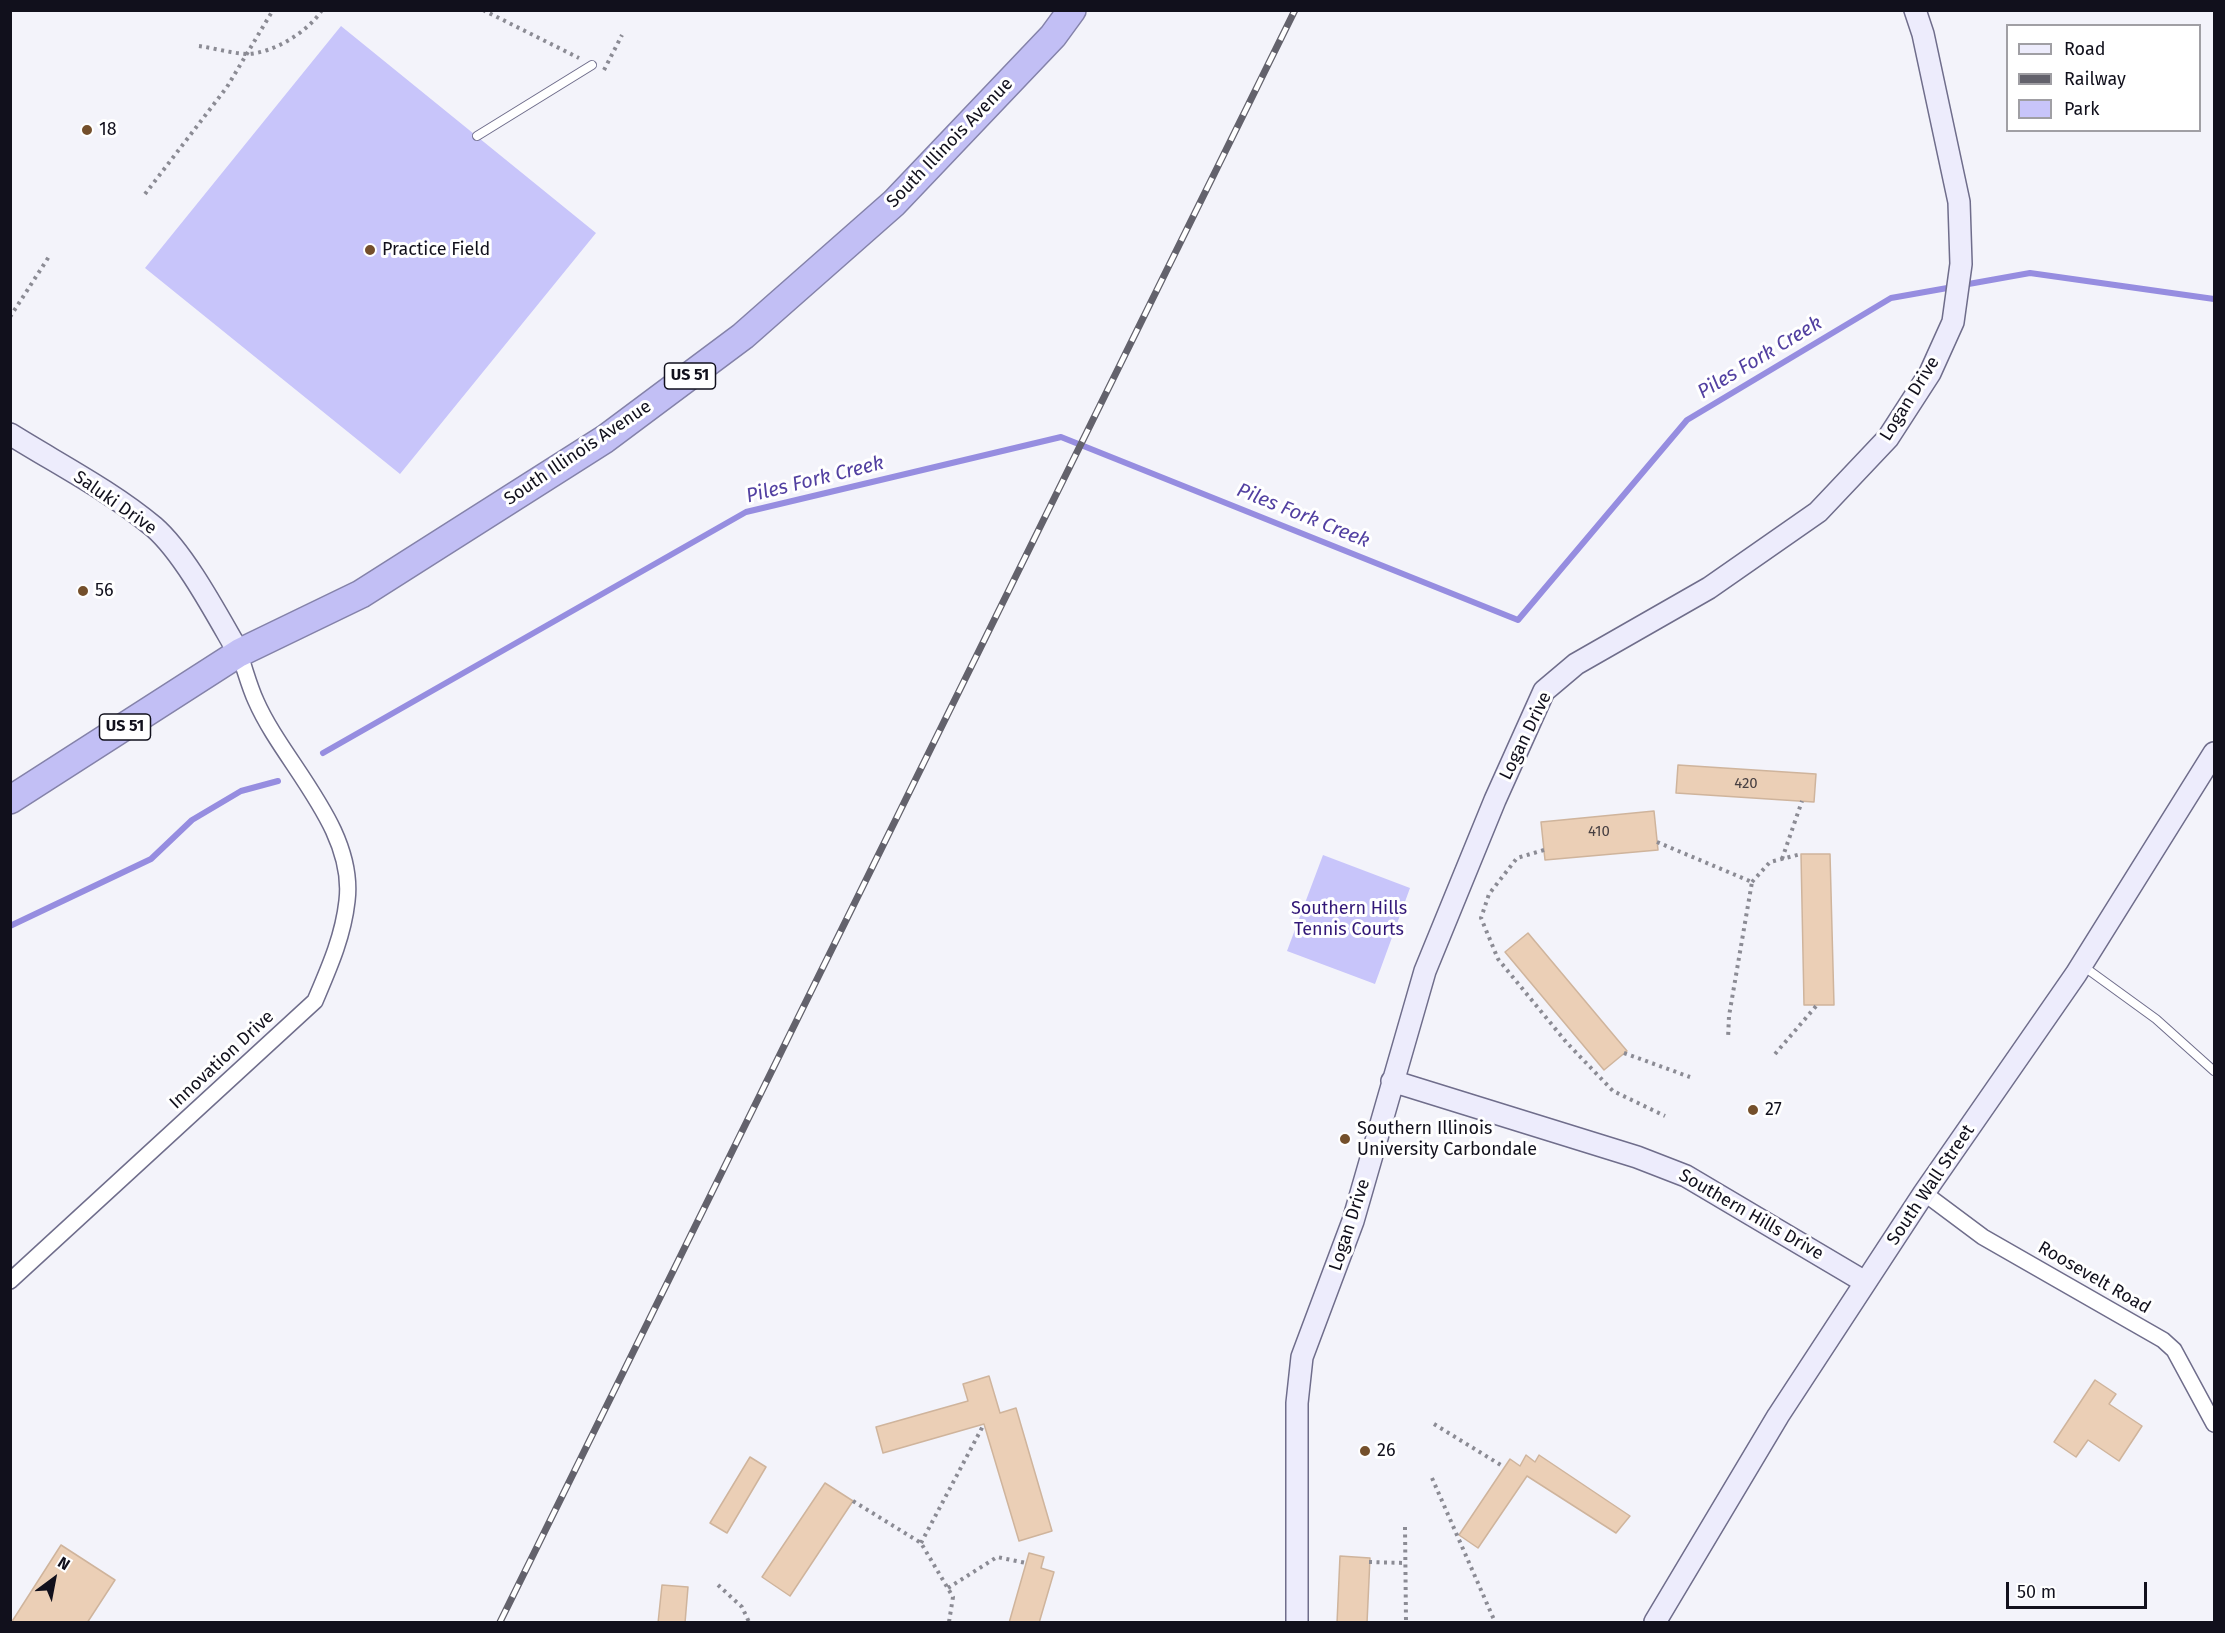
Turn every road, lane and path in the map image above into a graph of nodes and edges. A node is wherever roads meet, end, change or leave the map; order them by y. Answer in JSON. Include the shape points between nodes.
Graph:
{"nodes":[{"id":1,"x":273,"y":10,"type":"edge"},
{"id":2,"x":322,"y":10,"type":"edge"},
{"id":3,"x":483,"y":10,"type":"edge"},
{"id":4,"x":1072,"y":10,"type":"edge"},
{"id":5,"x":1915,"y":10,"type":"edge"},
{"id":6,"x":622,"y":35,"type":"dead end"},
{"id":7,"x":199,"y":46,"type":"dead end"},
{"id":8,"x":247,"y":54,"type":"junction"},
{"id":9,"x":592,"y":65,"type":"junction"},
{"id":10,"x":477,"y":136,"type":"dead end"},
{"id":11,"x":145,"y":194,"type":"dead end"},
{"id":12,"x":50,"y":255,"type":"dead end"},
{"id":13,"x":10,"y":317,"type":"edge"},
{"id":14,"x":10,"y":434,"type":"edge"},
{"id":15,"x":239,"y":653,"type":"junction"},
{"id":16,"x":2214,"y":753,"type":"edge"},
{"id":17,"x":10,"y":800,"type":"edge"},
{"id":18,"x":1802,"y":801,"type":"dead end"},
{"id":19,"x":1657,"y":842,"type":"dead end"},
{"id":20,"x":1544,"y":850,"type":"dead end"},
{"id":21,"x":1801,"y":854,"type":"dead end"},
{"id":22,"x":1782,"y":859,"type":"junction"},
{"id":23,"x":1752,"y":882,"type":"junction"},
{"id":24,"x":2082,"y":965,"type":"junction"},
{"id":25,"x":1818,"y":1005,"type":"dead end"},
{"id":26,"x":1728,"y":1039,"type":"dead end"},
{"id":27,"x":1624,"y":1053,"type":"dead end"},
{"id":28,"x":1775,"y":1054,"type":"dead end"},
{"id":29,"x":2214,"y":1071,"type":"edge"},
{"id":30,"x":1690,"y":1077,"type":"dead end"},
{"id":31,"x":1392,"y":1081,"type":"junction"},
{"id":32,"x":1665,"y":1116,"type":"dead end"},
{"id":33,"x":1924,"y":1193,"type":"junction"},
{"id":34,"x":10,"y":1281,"type":"edge"},
{"id":35,"x":1865,"y":1282,"type":"junction"},
{"id":36,"x":984,"y":1424,"type":"dead end"},
{"id":37,"x":1434,"y":1424,"type":"dead end"},
{"id":38,"x":2214,"y":1424,"type":"edge"},
{"id":39,"x":1504,"y":1467,"type":"dead end"},
{"id":40,"x":1432,"y":1478,"type":"dead end"},
{"id":41,"x":853,"y":1501,"type":"dead end"},
{"id":42,"x":1405,"y":1527,"type":"dead end"},
{"id":43,"x":921,"y":1544,"type":"junction"},
{"id":44,"x":1370,"y":1562,"type":"dead end"},
{"id":45,"x":1026,"y":1563,"type":"dead end"},
{"id":46,"x":1405,"y":1563,"type":"junction"},
{"id":47,"x":718,"y":1585,"type":"dead end"},
{"id":48,"x":948,"y":1588,"type":"junction"},
{"id":49,"x":749,"y":1623,"type":"edge"},
{"id":50,"x":949,"y":1623,"type":"edge"},
{"id":51,"x":1297,"y":1623,"type":"edge"},
{"id":52,"x":1406,"y":1623,"type":"edge"},
{"id":53,"x":1495,"y":1623,"type":"edge"},
{"id":54,"x":1655,"y":1623,"type":"edge"}],
"edges":[{"from":1,"to":8,"type":"path"},
{"from":2,"to":8,"type":"path","via":[[300,33]]},
{"from":3,"to":9,"type":"path"},
{"from":4,"to":15,"type":"highway","name":"South Illinois Avenue","number":"US 51","via":[[1053,36],[894,203],[743,336],[605,439],[370,588]]},
{"from":5,"to":31,"type":"street","name":"Logan Drive","via":[[1959,202],[1957,299],[1953,322],[1930,373],[1888,438],[1818,512],[1709,588],[1575,664],[1544,691],[1425,971]]},
{"from":6,"to":9,"type":"path","via":[[604,71]]},
{"from":7,"to":8,"type":"path"},
{"from":8,"to":11,"type":"path","via":[[227,87]]},
{"from":9,"to":10,"type":"lane"},
{"from":12,"to":13,"type":"path"},
{"from":14,"to":15,"type":"street","name":"Saluki Drive","via":[[155,528],[187,567]]},
{"from":15,"to":17,"type":"highway","name":"South Illinois Avenue","number":"US 51"},
{"from":15,"to":34,"type":"street","name":"Innovation Drive","via":[[256,702],[325,815],[346,860],[348,900],[339,944],[315,1001]]},
{"from":16,"to":24,"type":"street","name":"South Wall Street"},
{"from":18,"to":22,"type":"path"},
{"from":19,"to":23,"type":"path"},
{"from":20,"to":32,"type":"path","via":[[1517,858],[1489,894],[1481,918],[1498,959],[1612,1091]]},
{"from":21,"to":22,"type":"path"},
{"from":22,"to":23,"type":"path","via":[[1770,862]]},
{"from":23,"to":26,"type":"path"},
{"from":24,"to":29,"type":"lane","via":[[2156,1019]]},
{"from":24,"to":33,"type":"street","name":"South Wall Street"},
{"from":25,"to":28,"type":"path"},
{"from":27,"to":30,"type":"path"},
{"from":31,"to":35,"type":"street","name":"Southern Hills Drive","via":[[1686,1176]]},
{"from":31,"to":51,"type":"street","name":"Logan Drive","via":[[1353,1221],[1302,1356],[1297,1403]]},
{"from":33,"to":35,"type":"street","name":"South Wall Street"},
{"from":33,"to":38,"type":"street","name":"Roosevelt Road","via":[[1983,1237],[2163,1340],[2174,1350]]},
{"from":35,"to":54,"type":"street","name":"South Wall Street","via":[[1778,1416]]},
{"from":36,"to":43,"type":"path"},
{"from":37,"to":39,"type":"path"},
{"from":40,"to":53,"type":"path"},
{"from":41,"to":43,"type":"path"},
{"from":42,"to":46,"type":"path"},
{"from":43,"to":48,"type":"path"},
{"from":44,"to":46,"type":"path"},
{"from":45,"to":48,"type":"path","via":[[997,1557]]},
{"from":46,"to":52,"type":"path"},
{"from":47,"to":49,"type":"path","via":[[742,1607]]},
{"from":48,"to":50,"type":"path","via":[[953,1597]]}]}
